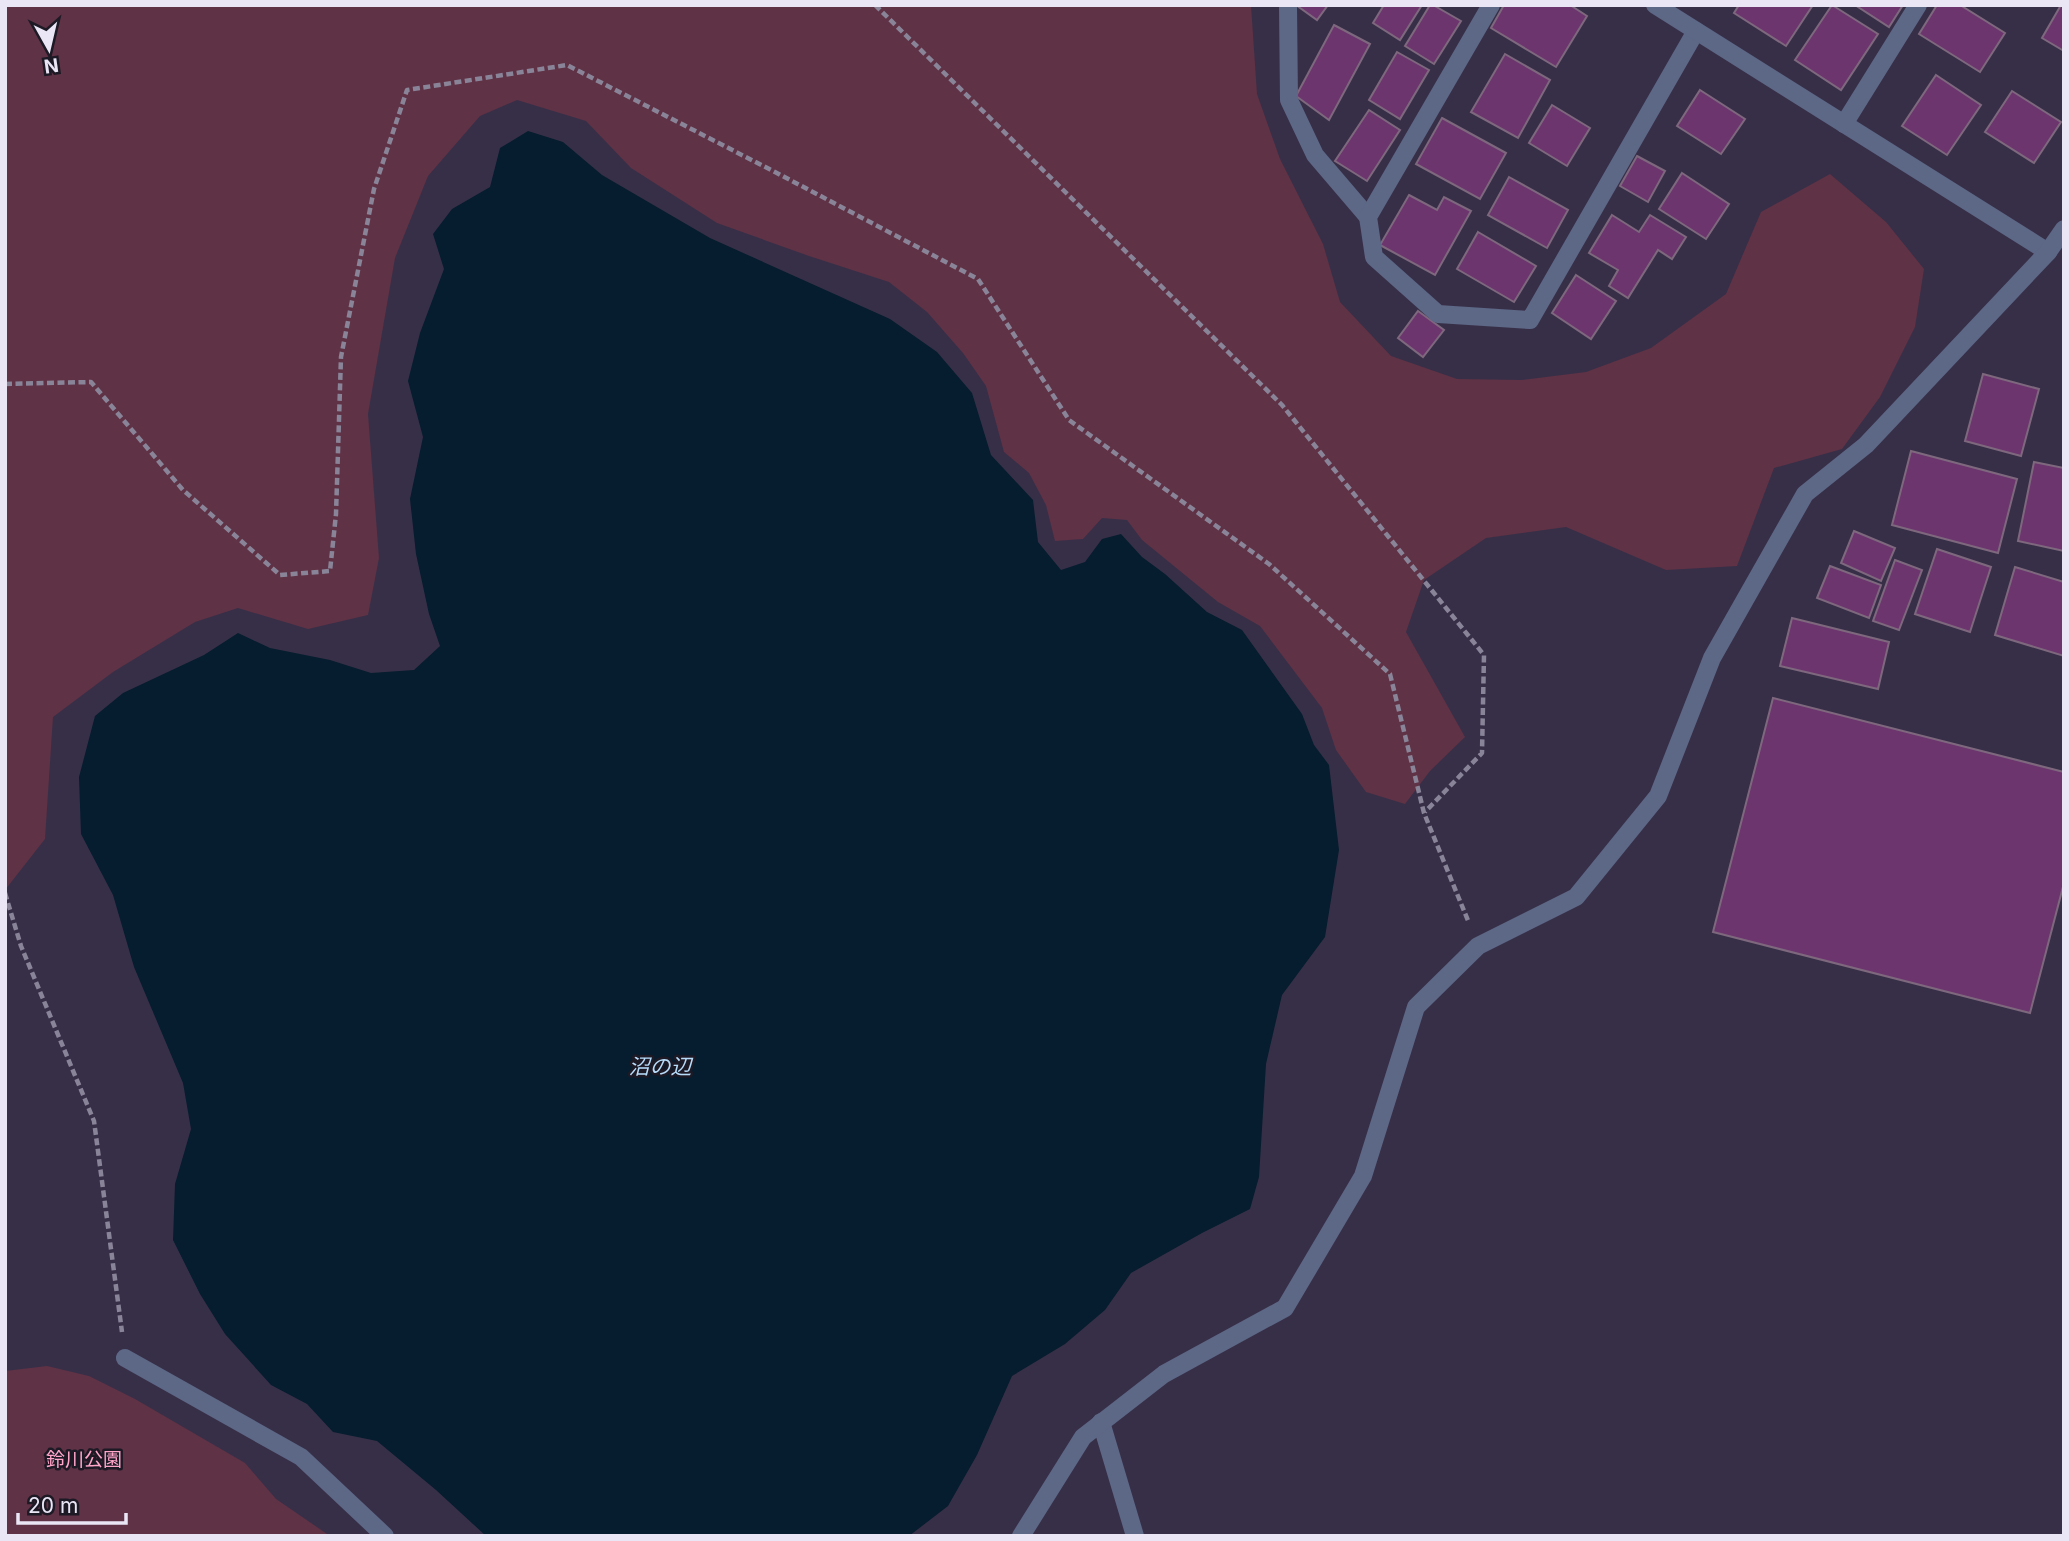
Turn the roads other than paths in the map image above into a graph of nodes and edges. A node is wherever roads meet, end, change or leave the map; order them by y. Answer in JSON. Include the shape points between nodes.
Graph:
{"nodes":[{"id":1,"x":1288,"y":5,"type":"edge"},
{"id":2,"x":1492,"y":5,"type":"edge"},
{"id":3,"x":1655,"y":5,"type":"edge"},
{"id":4,"x":1918,"y":5,"type":"edge"},
{"id":5,"x":1696,"y":31,"type":"junction"},
{"id":6,"x":1844,"y":124,"type":"junction"},
{"id":7,"x":1368,"y":217,"type":"junction"},
{"id":8,"x":2064,"y":229,"type":"edge"},
{"id":9,"x":2048,"y":252,"type":"junction"},
{"id":10,"x":125,"y":1358,"type":"road end"},
{"id":11,"x":1101,"y":1422,"type":"junction"},
{"id":12,"x":385,"y":1536,"type":"edge"},
{"id":13,"x":1021,"y":1536,"type":"edge"},
{"id":14,"x":1135,"y":1536,"type":"edge"}],
"edges":[{"from":1,"to":7,"type":"street","via":[[1289,100],[1315,155]]},
{"from":2,"to":7,"type":"street"},
{"from":3,"to":5,"type":"street"},
{"from":4,"to":6,"type":"street"},
{"from":5,"to":6,"type":"street"},
{"from":5,"to":7,"type":"street","via":[[1530,320],[1438,314],[1374,257]]},
{"from":6,"to":9,"type":"street"},
{"from":8,"to":9,"type":"street"},
{"from":9,"to":11,"type":"street","via":[[1866,445],[1805,494],[1712,658],[1658,796],[1576,897],[1478,946],[1416,1006],[1363,1176],[1285,1308],[1164,1374]]},
{"from":10,"to":12,"type":"street","via":[[301,1457]]},
{"from":11,"to":13,"type":"street","via":[[1083,1437]]},
{"from":11,"to":14,"type":"street"}]}
